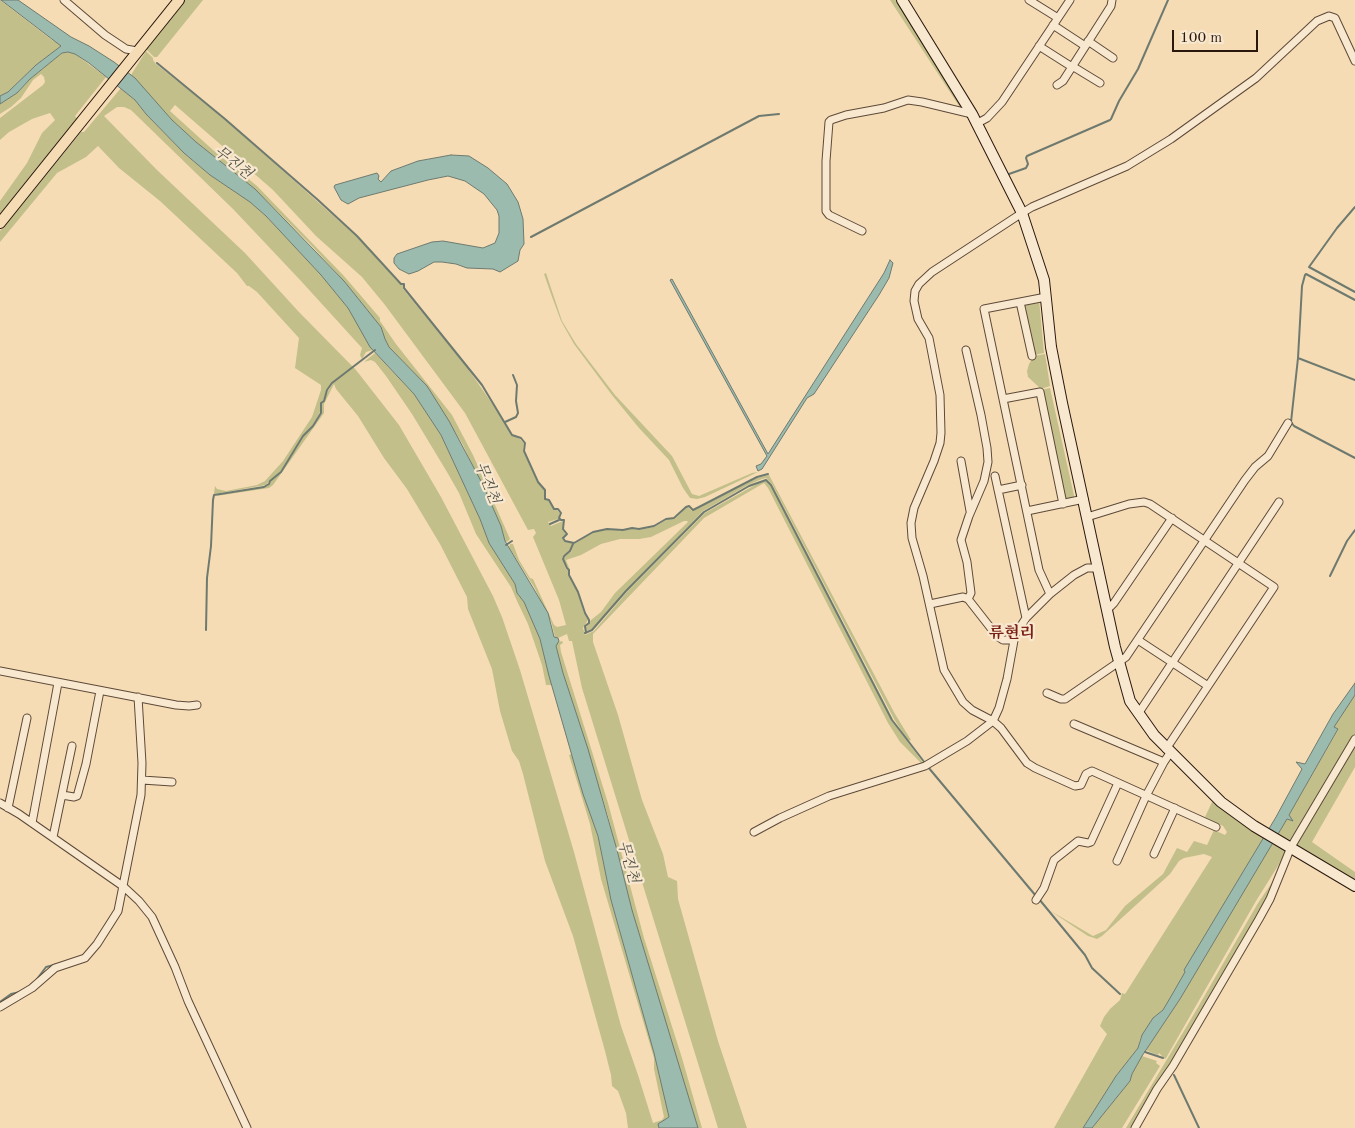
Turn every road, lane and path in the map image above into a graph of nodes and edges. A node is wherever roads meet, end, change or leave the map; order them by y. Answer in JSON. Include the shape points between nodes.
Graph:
{"nodes":[{"id":1,"x":64,"y":0,"type":"edge"},
{"id":2,"x":178,"y":0,"type":"edge"},
{"id":3,"x":902,"y":0,"type":"edge"},
{"id":4,"x":1029,"y":0,"type":"edge"},
{"id":5,"x":1070,"y":0,"type":"edge"},
{"id":6,"x":1112,"y":0,"type":"edge"},
{"id":7,"x":1058,"y":18,"type":"junction"},
{"id":8,"x":1053,"y":25,"type":"junction"},
{"id":9,"x":1086,"y":44,"type":"junction"},
{"id":10,"x":1039,"y":46,"type":"junction"},
{"id":11,"x":134,"y":55,"type":"junction"},
{"id":12,"x":1113,"y":58,"type":"dead end"},
{"id":13,"x":1355,"y":61,"type":"edge"},
{"id":14,"x":1072,"y":66,"type":"junction"},
{"id":15,"x":1100,"y":83,"type":"dead end"},
{"id":16,"x":1057,"y":85,"type":"dead end"},
{"id":17,"x":972,"y":114,"type":"junction"},
{"id":18,"x":976,"y":124,"type":"junction"},
{"id":19,"x":1022,"y":213,"type":"junction"},
{"id":20,"x":0,"y":223,"type":"edge"},
{"id":21,"x":862,"y":231,"type":"dead end"},
{"id":22,"x":1046,"y":297,"type":"junction"},
{"id":23,"x":1020,"y":302,"type":"junction"},
{"id":24,"x":966,"y":350,"type":"dead end"},
{"id":25,"x":1032,"y":356,"type":"dead end"},
{"id":26,"x":1003,"y":399,"type":"junction"},
{"id":27,"x":1288,"y":423,"type":"dead end"},
{"id":28,"x":961,"y":461,"type":"dead end"},
{"id":29,"x":995,"y":476,"type":"dead end"},
{"id":30,"x":1022,"y":485,"type":"junction"},
{"id":31,"x":998,"y":490,"type":"junction"},
{"id":32,"x":1084,"y":499,"type":"junction"},
{"id":33,"x":1279,"y":502,"type":"dead end"},
{"id":34,"x":1063,"y":504,"type":"junction"},
{"id":35,"x":1027,"y":511,"type":"junction"},
{"id":36,"x":970,"y":512,"type":"junction"},
{"id":37,"x":1087,"y":517,"type":"junction"},
{"id":38,"x":1172,"y":518,"type":"junction"},
{"id":39,"x":1205,"y":541,"type":"junction"},
{"id":40,"x":1239,"y":563,"type":"junction"},
{"id":41,"x":1098,"y":568,"type":"junction"},
{"id":42,"x":1050,"y":594,"type":"junction"},
{"id":43,"x":968,"y":599,"type":"junction"},
{"id":44,"x":930,"y":604,"type":"junction"},
{"id":45,"x":1107,"y":610,"type":"junction"},
{"id":46,"x":1026,"y":618,"type":"junction"},
{"id":47,"x":1016,"y":636,"type":"junction"},
{"id":48,"x":1138,"y":640,"type":"junction"},
{"id":49,"x":1120,"y":661,"type":"junction"},
{"id":50,"x":1173,"y":663,"type":"junction"},
{"id":51,"x":0,"y":671,"type":"edge"},
{"id":52,"x":58,"y":683,"type":"junction"},
{"id":53,"x":1208,"y":686,"type":"junction"},
{"id":54,"x":100,"y":691,"type":"junction"},
{"id":55,"x":1047,"y":693,"type":"dead end"},
{"id":56,"x":138,"y":697,"type":"junction"},
{"id":57,"x":197,"y":705,"type":"dead end"},
{"id":58,"x":1138,"y":714,"type":"junction"},
{"id":59,"x":27,"y":718,"type":"dead end"},
{"id":60,"x":994,"y":721,"type":"junction"},
{"id":61,"x":1074,"y":724,"type":"dead end"},
{"id":62,"x":1355,"y":739,"type":"edge"},
{"id":63,"x":72,"y":746,"type":"dead end"},
{"id":64,"x":1168,"y":751,"type":"junction"},
{"id":65,"x":1164,"y":762,"type":"junction"},
{"id":66,"x":142,"y":780,"type":"junction"},
{"id":67,"x":172,"y":782,"type":"dead end"},
{"id":68,"x":1118,"y":783,"type":"junction"},
{"id":69,"x":62,"y":795,"type":"junction"},
{"id":70,"x":1146,"y":796,"type":"junction"},
{"id":71,"x":0,"y":803,"type":"edge"},
{"id":72,"x":8,"y":808,"type":"junction"},
{"id":73,"x":1175,"y":808,"type":"junction"},
{"id":74,"x":32,"y":823,"type":"junction"},
{"id":75,"x":1216,"y":827,"type":"dead end"},
{"id":76,"x":754,"y":832,"type":"dead end"},
{"id":77,"x":53,"y":837,"type":"junction"},
{"id":78,"x":1289,"y":846,"type":"junction"},
{"id":79,"x":1154,"y":854,"type":"dead end"},
{"id":80,"x":1117,"y":860,"type":"dead end"},
{"id":81,"x":1355,"y":886,"type":"edge"},
{"id":82,"x":124,"y":887,"type":"junction"},
{"id":83,"x":1038,"y":898,"type":"dead end"},
{"id":84,"x":0,"y":1007,"type":"edge"},
{"id":85,"x":247,"y":1128,"type":"edge"},
{"id":86,"x":1135,"y":1128,"type":"edge"}],
"edges":[{"from":1,"to":11,"type":"street"},
{"from":2,"to":11,"type":"main road"},
{"from":3,"to":17,"type":"main road"},
{"from":4,"to":7,"type":"street"},
{"from":5,"to":7,"type":"street"},
{"from":6,"to":9,"type":"street"},
{"from":7,"to":8,"type":"street"},
{"from":8,"to":9,"type":"street"},
{"from":8,"to":10,"type":"street"},
{"from":9,"to":12,"type":"street"},
{"from":9,"to":14,"type":"street"},
{"from":10,"to":14,"type":"street"},
{"from":10,"to":18,"type":"street","via":[[1002,102],[987,118]]},
{"from":11,"to":20,"type":"main road"},
{"from":13,"to":19,"type":"street","via":[[1335,18],[1329,16],[1317,21],[1256,78],[1146,155]]},
{"from":14,"to":15,"type":"street"},
{"from":14,"to":16,"type":"street","via":[[1061,84]]},
{"from":17,"to":18,"type":"main road"},
{"from":17,"to":21,"type":"street","via":[[908,100],[829,122],[826,211]]},
{"from":18,"to":19,"type":"main road"},
{"from":19,"to":22,"type":"main road","via":[[1044,280]]},
{"from":19,"to":44,"type":"street","via":[[932,272],[915,291],[918,319],[929,338],[941,410],[940,443],[911,523]]},
{"from":22,"to":23,"type":"street"},
{"from":22,"to":32,"type":"main road","via":[[1055,370]]},
{"from":23,"to":25,"type":"street"},
{"from":23,"to":26,"type":"street","via":[[984,309]]},
{"from":24,"to":36,"type":"street","via":[[988,462],[984,481]]},
{"from":26,"to":30,"type":"street"},
{"from":26,"to":34,"type":"street","via":[[1040,392]]},
{"from":27,"to":39,"type":"street","via":[[1268,456],[1255,467]]},
{"from":28,"to":36,"type":"street"},
{"from":29,"to":31,"type":"street"},
{"from":30,"to":31,"type":"street"},
{"from":30,"to":35,"type":"street"},
{"from":31,"to":46,"type":"street"},
{"from":32,"to":34,"type":"street"},
{"from":32,"to":37,"type":"main road"},
{"from":33,"to":40,"type":"street"},
{"from":34,"to":35,"type":"street"},
{"from":35,"to":42,"type":"street","via":[[1039,570]]},
{"from":36,"to":43,"type":"street","via":[[961,540],[971,593]]},
{"from":37,"to":38,"type":"street","via":[[1144,502]]},
{"from":37,"to":41,"type":"main road"},
{"from":38,"to":39,"type":"street"},
{"from":38,"to":45,"type":"street"},
{"from":39,"to":40,"type":"street"},
{"from":39,"to":48,"type":"street"},
{"from":40,"to":50,"type":"street"},
{"from":40,"to":53,"type":"street","via":[[1274,587]]},
{"from":41,"to":42,"type":"street","via":[[1087,568],[1074,575]]},
{"from":41,"to":45,"type":"main road"},
{"from":42,"to":46,"type":"street"},
{"from":43,"to":44,"type":"street","via":[[963,597]]},
{"from":43,"to":47,"type":"street","via":[[997,636],[1010,640]]},
{"from":44,"to":60,"type":"street","via":[[944,670],[952,686],[967,706]]},
{"from":45,"to":49,"type":"main road"},
{"from":46,"to":47,"type":"street"},
{"from":47,"to":60,"type":"street"},
{"from":48,"to":49,"type":"street"},
{"from":48,"to":50,"type":"street"},
{"from":49,"to":55,"type":"street","via":[[1065,699]]},
{"from":49,"to":58,"type":"main road","via":[[1130,700]]},
{"from":50,"to":53,"type":"street"},
{"from":50,"to":58,"type":"street"},
{"from":51,"to":52,"type":"street"},
{"from":52,"to":54,"type":"street"},
{"from":52,"to":74,"type":"street"},
{"from":53,"to":64,"type":"street"},
{"from":54,"to":56,"type":"street"},
{"from":54,"to":69,"type":"street","via":[[77,796]]},
{"from":56,"to":57,"type":"street","via":[[176,705]]},
{"from":56,"to":66,"type":"street"},
{"from":58,"to":64,"type":"main road"},
{"from":59,"to":72,"type":"street"},
{"from":60,"to":68,"type":"street","via":[[1035,768],[1075,786],[1081,785],[1086,774],[1092,772]]},
{"from":60,"to":76,"type":"street","via":[[927,765],[820,800]]},
{"from":61,"to":65,"type":"street"},
{"from":62,"to":78,"type":"street"},
{"from":63,"to":69,"type":"street"},
{"from":64,"to":65,"type":"street"},
{"from":64,"to":78,"type":"main road","via":[[1221,802]]},
{"from":65,"to":70,"type":"street"},
{"from":66,"to":67,"type":"street"},
{"from":66,"to":82,"type":"street"},
{"from":68,"to":70,"type":"street"},
{"from":68,"to":83,"type":"street","via":[[1091,842],[1078,841],[1054,860]]},
{"from":69,"to":77,"type":"street"},
{"from":70,"to":73,"type":"street"},
{"from":70,"to":80,"type":"street"},
{"from":71,"to":72,"type":"street"},
{"from":72,"to":74,"type":"street"},
{"from":73,"to":75,"type":"street"},
{"from":73,"to":79,"type":"street"},
{"from":74,"to":77,"type":"street"},
{"from":77,"to":82,"type":"street"},
{"from":78,"to":81,"type":"main road"},
{"from":78,"to":86,"type":"street","via":[[1270,899]]},
{"from":82,"to":84,"type":"street","via":[[114,921],[90,953],[78,962],[55,968],[32,988]]},
{"from":82,"to":85,"type":"street","via":[[152,917]]}]}
